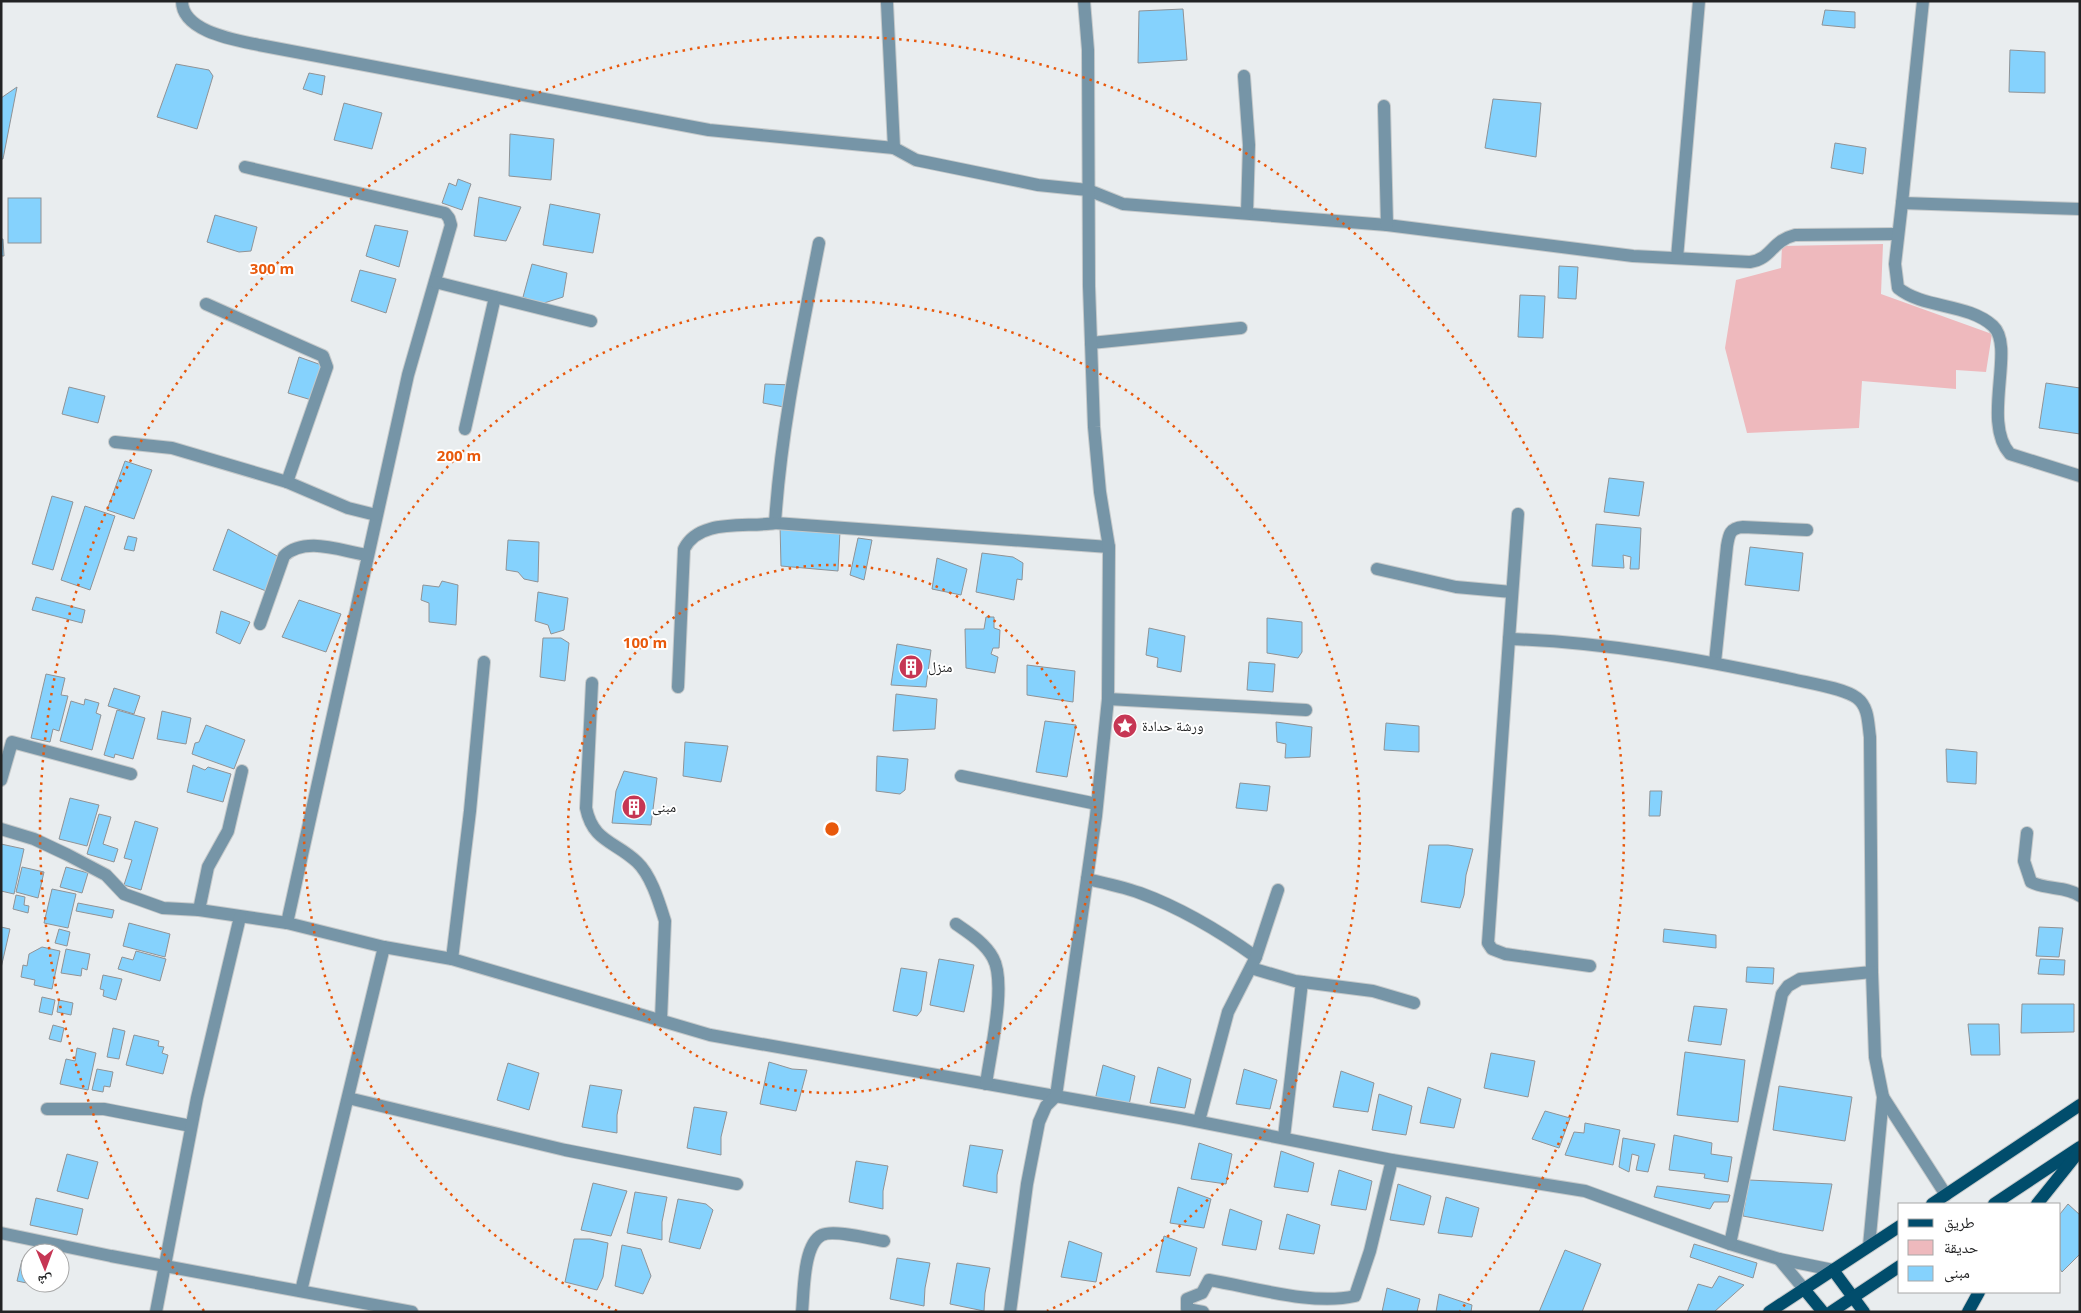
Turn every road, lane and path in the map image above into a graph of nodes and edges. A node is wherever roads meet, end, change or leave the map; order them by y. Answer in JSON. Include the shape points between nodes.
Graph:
{"nodes":[{"id":1,"x":182,"y":1,"type":"edge"},
{"id":2,"x":1084,"y":1,"type":"edge"},
{"id":3,"x":1699,"y":1,"type":"edge"},
{"id":4,"x":1923,"y":1,"type":"edge"},
{"id":5,"x":887,"y":3,"type":"dead end"},
{"id":6,"x":1244,"y":76,"type":"dead end"},
{"id":7,"x":1384,"y":106,"type":"dead end"},
{"id":8,"x":894,"y":148,"type":"junction"},
{"id":9,"x":244,"y":167,"type":"dead end"},
{"id":10,"x":1088,"y":190,"type":"junction"},
{"id":11,"x":1902,"y":202,"type":"junction"},
{"id":12,"x":2080,"y":210,"type":"edge"},
{"id":13,"x":1247,"y":212,"type":"junction"},
{"id":14,"x":1387,"y":225,"type":"junction"},
{"id":15,"x":1898,"y":234,"type":"junction"},
{"id":16,"x":819,"y":243,"type":"dead end"},
{"id":17,"x":1677,"y":258,"type":"junction"},
{"id":18,"x":435,"y":282,"type":"junction"},
{"id":19,"x":495,"y":297,"type":"junction"},
{"id":20,"x":206,"y":304,"type":"dead end"},
{"id":21,"x":591,"y":320,"type":"dead end"},
{"id":22,"x":1241,"y":328,"type":"dead end"},
{"id":23,"x":1091,"y":344,"type":"junction"},
{"id":24,"x":466,"y":429,"type":"dead end"},
{"id":25,"x":115,"y":442,"type":"dead end"},
{"id":26,"x":2080,"y":476,"type":"edge"},
{"id":27,"x":287,"y":482,"type":"junction"},
{"id":28,"x":1518,"y":514,"type":"dead end"},
{"id":29,"x":376,"y":515,"type":"junction"},
{"id":30,"x":775,"y":523,"type":"junction"},
{"id":31,"x":1806,"y":530,"type":"dead end"},
{"id":32,"x":1109,"y":547,"type":"junction"},
{"id":33,"x":367,"y":555,"type":"junction"},
{"id":34,"x":1377,"y":569,"type":"dead end"},
{"id":35,"x":1512,"y":592,"type":"junction"},
{"id":36,"x":260,"y":624,"type":"dead end"},
{"id":37,"x":1509,"y":639,"type":"junction"},
{"id":38,"x":484,"y":662,"type":"dead end"},
{"id":39,"x":1715,"y":662,"type":"junction"},
{"id":40,"x":592,"y":683,"type":"dead end"},
{"id":41,"x":678,"y":687,"type":"dead end"},
{"id":42,"x":1108,"y":699,"type":"junction"},
{"id":43,"x":1306,"y":710,"type":"dead end"},
{"id":44,"x":242,"y":771,"type":"dead end"},
{"id":45,"x":131,"y":774,"type":"dead end"},
{"id":46,"x":961,"y":776,"type":"dead end"},
{"id":47,"x":1,"y":780,"type":"edge"},
{"id":48,"x":1097,"y":804,"type":"junction"},
{"id":49,"x":1,"y":829,"type":"edge"},
{"id":50,"x":2027,"y":833,"type":"dead end"},
{"id":51,"x":1087,"y":879,"type":"junction"},
{"id":52,"x":1278,"y":890,"type":"dead end"},
{"id":53,"x":2080,"y":896,"type":"edge"},
{"id":54,"x":199,"y":910,"type":"junction"},
{"id":55,"x":240,"y":916,"type":"junction"},
{"id":56,"x":287,"y":923,"type":"junction"},
{"id":57,"x":956,"y":924,"type":"dead end"},
{"id":58,"x":384,"y":947,"type":"junction"},
{"id":59,"x":452,"y":959,"type":"junction"},
{"id":60,"x":1254,"y":963,"type":"junction"},
{"id":61,"x":1590,"y":966,"type":"dead end"},
{"id":62,"x":1872,"y":972,"type":"junction"},
{"id":63,"x":1302,"y":982,"type":"junction"},
{"id":64,"x":1414,"y":1003,"type":"dead end"},
{"id":65,"x":661,"y":1020,"type":"junction"},
{"id":66,"x":986,"y":1084,"type":"junction"},
{"id":67,"x":1056,"y":1096,"type":"junction"},
{"id":68,"x":348,"y":1098,"type":"junction"},
{"id":69,"x":1883,"y":1098,"type":"junction"},
{"id":70,"x":2080,"y":1105,"type":"edge"},
{"id":71,"x":47,"y":1109,"type":"dead end"},
{"id":72,"x":1199,"y":1121,"type":"junction"},
{"id":73,"x":191,"y":1126,"type":"junction"},
{"id":74,"x":1284,"y":1137,"type":"junction"},
{"id":75,"x":2080,"y":1149,"type":"edge"},
{"id":76,"x":1392,"y":1160,"type":"junction"},
{"id":77,"x":737,"y":1184,"type":"dead end"},
{"id":78,"x":1946,"y":1195,"type":"junction"},
{"id":79,"x":1934,"y":1203,"type":"edge"},
{"id":80,"x":1996,"y":1203,"type":"edge"},
{"id":81,"x":2039,"y":1203,"type":"edge"},
{"id":82,"x":1898,"y":1227,"type":"edge"},
{"id":83,"x":1,"y":1233,"type":"edge"},
{"id":84,"x":884,"y":1241,"type":"dead end"},
{"id":85,"x":1730,"y":1244,"type":"junction"},
{"id":86,"x":1869,"y":1246,"type":"junction"},
{"id":87,"x":1780,"y":1258,"type":"junction"},
{"id":88,"x":165,"y":1266,"type":"junction"},
{"id":89,"x":1898,"y":1267,"type":"edge"},
{"id":90,"x":1833,"y":1270,"type":"junction"},
{"id":91,"x":1804,"y":1288,"type":"junction"},
{"id":92,"x":301,"y":1291,"type":"junction"},
{"id":93,"x":1978,"y":1293,"type":"edge"},
{"id":94,"x":1854,"y":1296,"type":"junction"},
{"id":95,"x":156,"y":1312,"type":"edge"},
{"id":96,"x":412,"y":1312,"type":"edge"},
{"id":97,"x":802,"y":1312,"type":"edge"},
{"id":98,"x":1010,"y":1312,"type":"edge"},
{"id":99,"x":1203,"y":1312,"type":"edge"},
{"id":100,"x":1769,"y":1312,"type":"edge"},
{"id":101,"x":1823,"y":1312,"type":"edge"},
{"id":102,"x":1831,"y":1312,"type":"edge"},
{"id":103,"x":1864,"y":1312,"type":"edge"},
{"id":104,"x":1968,"y":1312,"type":"edge"}],
"edges":[{"from":1,"to":8,"type":"street","via":[[182,7],[193,24],[259,45],[709,130]]},
{"from":2,"to":10,"type":"street","via":[[1088,50]]},
{"from":3,"to":17,"type":"street"},
{"from":4,"to":11,"type":"street"},
{"from":5,"to":8,"type":"street"},
{"from":6,"to":13,"type":"street","via":[[1249,145]]},
{"from":7,"to":14,"type":"street"},
{"from":8,"to":10,"type":"street","via":[[916,160],[1038,184]]},
{"from":9,"to":18,"type":"street","via":[[445,213],[451,225]]},
{"from":10,"to":13,"type":"street","via":[[1122,204]]},
{"from":10,"to":23,"type":"street"},
{"from":11,"to":12,"type":"street"},
{"from":11,"to":15,"type":"street"},
{"from":13,"to":14,"type":"street"},
{"from":14,"to":17,"type":"street","via":[[1632,256]]},
{"from":15,"to":17,"type":"street","via":[[1795,235],[1780,239],[1765,258],[1750,262]]},
{"from":15,"to":26,"type":"street","via":[[1895,264],[1898,288],[1924,301],[1985,320],[1999,335],[1998,417],[2003,446],[2010,454]]},
{"from":16,"to":30,"type":"street","via":[[796,366]]},
{"from":18,"to":19,"type":"street"},
{"from":18,"to":29,"type":"street","via":[[408,375]]},
{"from":19,"to":21,"type":"street"},
{"from":19,"to":24,"type":"street"},
{"from":20,"to":27,"type":"street","via":[[323,356],[327,367]]},
{"from":22,"to":23,"type":"street"},
{"from":23,"to":32,"type":"street","via":[[1094,427]]},
{"from":25,"to":27,"type":"street","via":[[172,448]]},
{"from":27,"to":29,"type":"street","via":[[348,508]]},
{"from":28,"to":35,"type":"street"},
{"from":29,"to":33,"type":"street"},
{"from":30,"to":32,"type":"street"},
{"from":30,"to":41,"type":"street","via":[[703,530],[687,542],[684,549]]},
{"from":31,"to":39,"type":"street","via":[[1736,527],[1730,532]]},
{"from":32,"to":42,"type":"street"},
{"from":33,"to":36,"type":"street","via":[[308,545],[288,552]]},
{"from":33,"to":56,"type":"street"},
{"from":34,"to":35,"type":"street","via":[[1456,587]]},
{"from":35,"to":37,"type":"street"},
{"from":37,"to":39,"type":"street","via":[[1569,641]]},
{"from":37,"to":61,"type":"street","via":[[1488,943],[1492,949],[1505,954]]},
{"from":38,"to":59,"type":"street"},
{"from":39,"to":62,"type":"street","via":[[1846,693],[1865,707],[1870,737]]},
{"from":40,"to":65,"type":"street","via":[[586,808],[589,822],[602,838],[638,863],[665,921]]},
{"from":42,"to":43,"type":"street"},
{"from":42,"to":48,"type":"street"},
{"from":44,"to":54,"type":"street","via":[[228,831],[208,867]]},
{"from":45,"to":47,"type":"street","via":[[12,742]]},
{"from":46,"to":48,"type":"street"},
{"from":48,"to":51,"type":"street"},
{"from":49,"to":54,"type":"street","via":[[34,839],[106,875],[124,894],[163,908]]},
{"from":50,"to":53,"type":"street","via":[[2024,861],[2030,882],[2042,888],[2072,890]]},
{"from":51,"to":60,"type":"street","via":[[1140,893],[1163,903],[1214,930]]},
{"from":51,"to":67,"type":"street"},
{"from":52,"to":60,"type":"street"},
{"from":54,"to":55,"type":"street"},
{"from":55,"to":56,"type":"street"},
{"from":55,"to":73,"type":"street"},
{"from":56,"to":58,"type":"street"},
{"from":57,"to":66,"type":"street","via":[[990,953],[999,978]]},
{"from":58,"to":59,"type":"street"},
{"from":58,"to":68,"type":"street"},
{"from":59,"to":65,"type":"street"},
{"from":60,"to":63,"type":"street"},
{"from":60,"to":72,"type":"street","via":[[1228,1012]]},
{"from":62,"to":69,"type":"street","via":[[1875,1057]]},
{"from":62,"to":85,"type":"street","via":[[1800,980],[1788,986],[1782,994]]},
{"from":63,"to":64,"type":"street","via":[[1373,991]]},
{"from":63,"to":74,"type":"street"},
{"from":65,"to":66,"type":"street","via":[[710,1034]]},
{"from":66,"to":67,"type":"street"},
{"from":67,"to":72,"type":"street"},
{"from":67,"to":98,"type":"street","via":[[1046,1106],[1039,1122],[1027,1184]]},
{"from":68,"to":77,"type":"street","via":[[565,1150]]},
{"from":68,"to":92,"type":"street"},
{"from":69,"to":78,"type":"street"},
{"from":69,"to":86,"type":"street"},
{"from":70,"to":78,"type":"main road"},
{"from":71,"to":73,"type":"street","via":[[104,1109]]},
{"from":72,"to":74,"type":"street"},
{"from":73,"to":88,"type":"street"},
{"from":74,"to":76,"type":"street"},
{"from":75,"to":80,"type":"main road"},
{"from":75,"to":81,"type":"main road"},
{"from":76,"to":85,"type":"street","via":[[1585,1191]]},
{"from":76,"to":99,"type":"street","via":[[1370,1251],[1355,1296],[1345,1299],[1306,1297],[1210,1280],[1202,1293],[1187,1299],[1187,1309]]},
{"from":78,"to":79,"type":"main road"},
{"from":82,"to":86,"type":"main road"},
{"from":83,"to":88,"type":"street"},
{"from":84,"to":97,"type":"street","via":[[832,1233],[816,1239],[808,1252]]},
{"from":85,"to":87,"type":"street"},
{"from":86,"to":90,"type":"main road"},
{"from":87,"to":90,"type":"street"},
{"from":87,"to":91,"type":"street"},
{"from":88,"to":92,"type":"street"},
{"from":88,"to":95,"type":"street"},
{"from":89,"to":94,"type":"main road"},
{"from":90,"to":91,"type":"main road"},
{"from":90,"to":94,"type":"main road"},
{"from":91,"to":100,"type":"main road"},
{"from":91,"to":101,"type":"main road"},
{"from":92,"to":96,"type":"street"},
{"from":93,"to":104,"type":"main road"},
{"from":94,"to":102,"type":"main road"},
{"from":94,"to":103,"type":"main road"}]}
